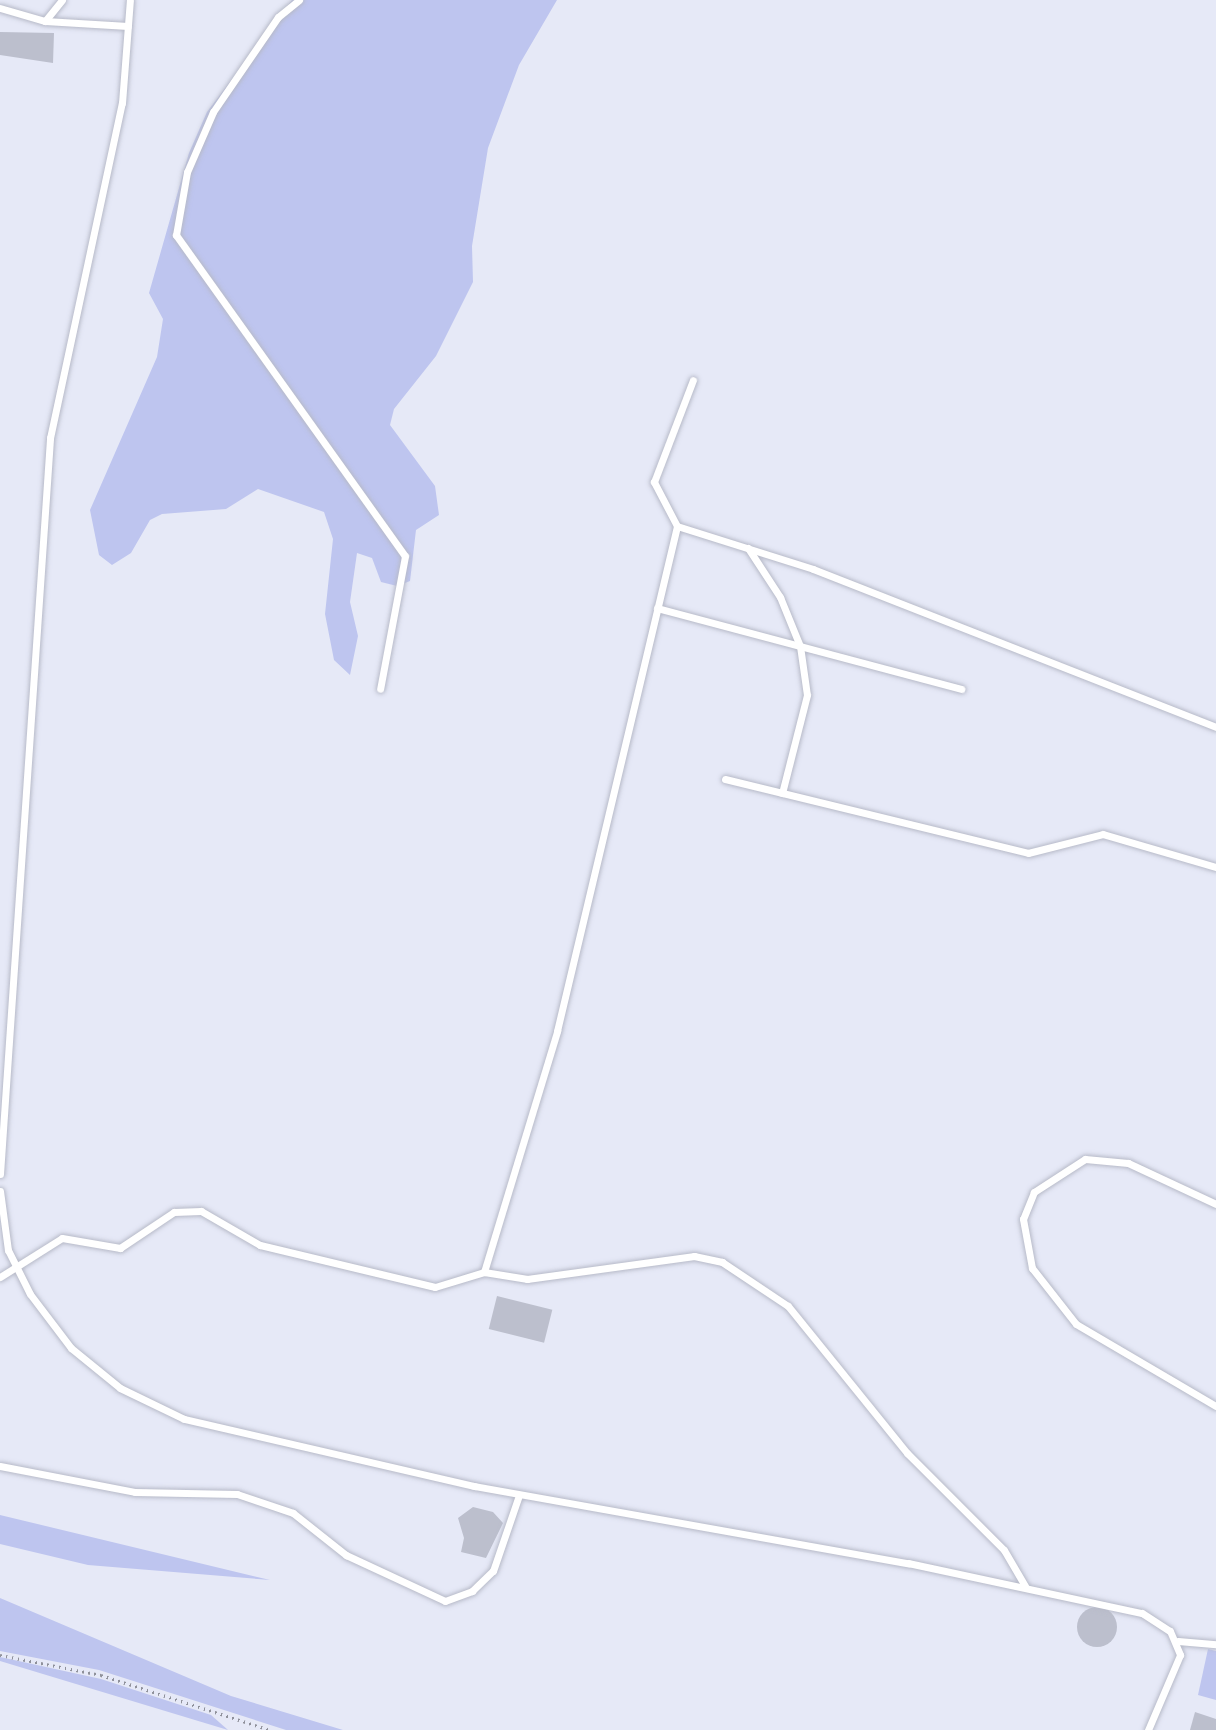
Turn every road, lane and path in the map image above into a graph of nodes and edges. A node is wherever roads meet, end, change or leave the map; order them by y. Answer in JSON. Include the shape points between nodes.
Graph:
{"nodes":[{"id":1,"x":62,"y":0,"type":"edge"},
{"id":2,"x":130,"y":0,"type":"edge"},
{"id":3,"x":298,"y":0,"type":"edge"},
{"id":4,"x":0,"y":8,"type":"edge"},
{"id":5,"x":45,"y":21,"type":"junction"},
{"id":6,"x":128,"y":26,"type":"junction"},
{"id":7,"x":693,"y":380,"type":"dead end"},
{"id":8,"x":677,"y":526,"type":"junction"},
{"id":9,"x":748,"y":549,"type":"junction"},
{"id":10,"x":657,"y":608,"type":"junction"},
{"id":11,"x":800,"y":646,"type":"junction"},
{"id":12,"x":380,"y":689,"type":"dead end"},
{"id":13,"x":962,"y":689,"type":"dead end"},
{"id":14,"x":1216,"y":727,"type":"edge"},
{"id":15,"x":725,"y":779,"type":"dead end"},
{"id":16,"x":782,"y":793,"type":"junction"},
{"id":17,"x":1216,"y":867,"type":"edge"},
{"id":18,"x":0,"y":1173,"type":"edge"},
{"id":19,"x":0,"y":1191,"type":"edge"},
{"id":20,"x":1216,"y":1204,"type":"edge"},
{"id":21,"x":18,"y":1270,"type":"junction"},
{"id":22,"x":484,"y":1272,"type":"junction"},
{"id":23,"x":0,"y":1277,"type":"edge"},
{"id":24,"x":1216,"y":1406,"type":"edge"},
{"id":25,"x":0,"y":1466,"type":"edge"},
{"id":26,"x":519,"y":1495,"type":"junction"},
{"id":27,"x":1025,"y":1586,"type":"junction"},
{"id":28,"x":1178,"y":1641,"type":"junction"},
{"id":29,"x":1216,"y":1644,"type":"edge"},
{"id":30,"x":0,"y":1655,"type":"edge"},
{"id":31,"x":270,"y":1730,"type":"edge"},
{"id":32,"x":1148,"y":1730,"type":"edge"}],
"edges":[{"from":1,"to":5,"type":"lane"},
{"from":2,"to":6,"type":"lane"},
{"from":3,"to":12,"type":"lane","via":[[278,17],[213,112],[187,172],[176,235],[405,556]]},
{"from":4,"to":5,"type":"lane"},
{"from":5,"to":6,"type":"lane"},
{"from":6,"to":18,"type":"lane","via":[[122,103],[50,438]]},
{"from":7,"to":8,"type":"lane","via":[[654,482]]},
{"from":8,"to":9,"type":"lane"},
{"from":8,"to":10,"type":"lane"},
{"from":9,"to":11,"type":"lane","via":[[780,597]]},
{"from":9,"to":14,"type":"lane"},
{"from":10,"to":11,"type":"lane"},
{"from":10,"to":22,"type":"lane","via":[[557,1031]]},
{"from":11,"to":13,"type":"lane"},
{"from":11,"to":16,"type":"lane","via":[[807,695]]},
{"from":15,"to":16,"type":"lane"},
{"from":16,"to":17,"type":"lane","via":[[1028,853],[1103,834]]},
{"from":19,"to":21,"type":"lane","via":[[8,1250]]},
{"from":20,"to":24,"type":"lane","via":[[1128,1163],[1086,1159],[1034,1192],[1023,1219],[1032,1268],[1076,1324]]},
{"from":21,"to":22,"type":"lane","via":[[62,1238],[120,1248],[174,1212],[201,1211],[260,1245],[435,1287]]},
{"from":21,"to":23,"type":"lane"},
{"from":21,"to":26,"type":"lane","via":[[71,1348],[120,1388],[184,1419]]},
{"from":22,"to":27,"type":"lane","via":[[527,1279],[694,1256],[722,1262],[788,1306],[907,1453],[1004,1550]]},
{"from":25,"to":26,"type":"lane","via":[[135,1492],[237,1494],[293,1513],[346,1555],[446,1601],[472,1591],[493,1571]]},
{"from":26,"to":27,"type":"lane"},
{"from":27,"to":28,"type":"lane","via":[[1142,1613]]},
{"from":28,"to":29,"type":"lane"},
{"from":28,"to":32,"type":"lane","via":[[1177,1672]]},
{"from":30,"to":31,"type":"path","via":[[101,1675]]}]}
